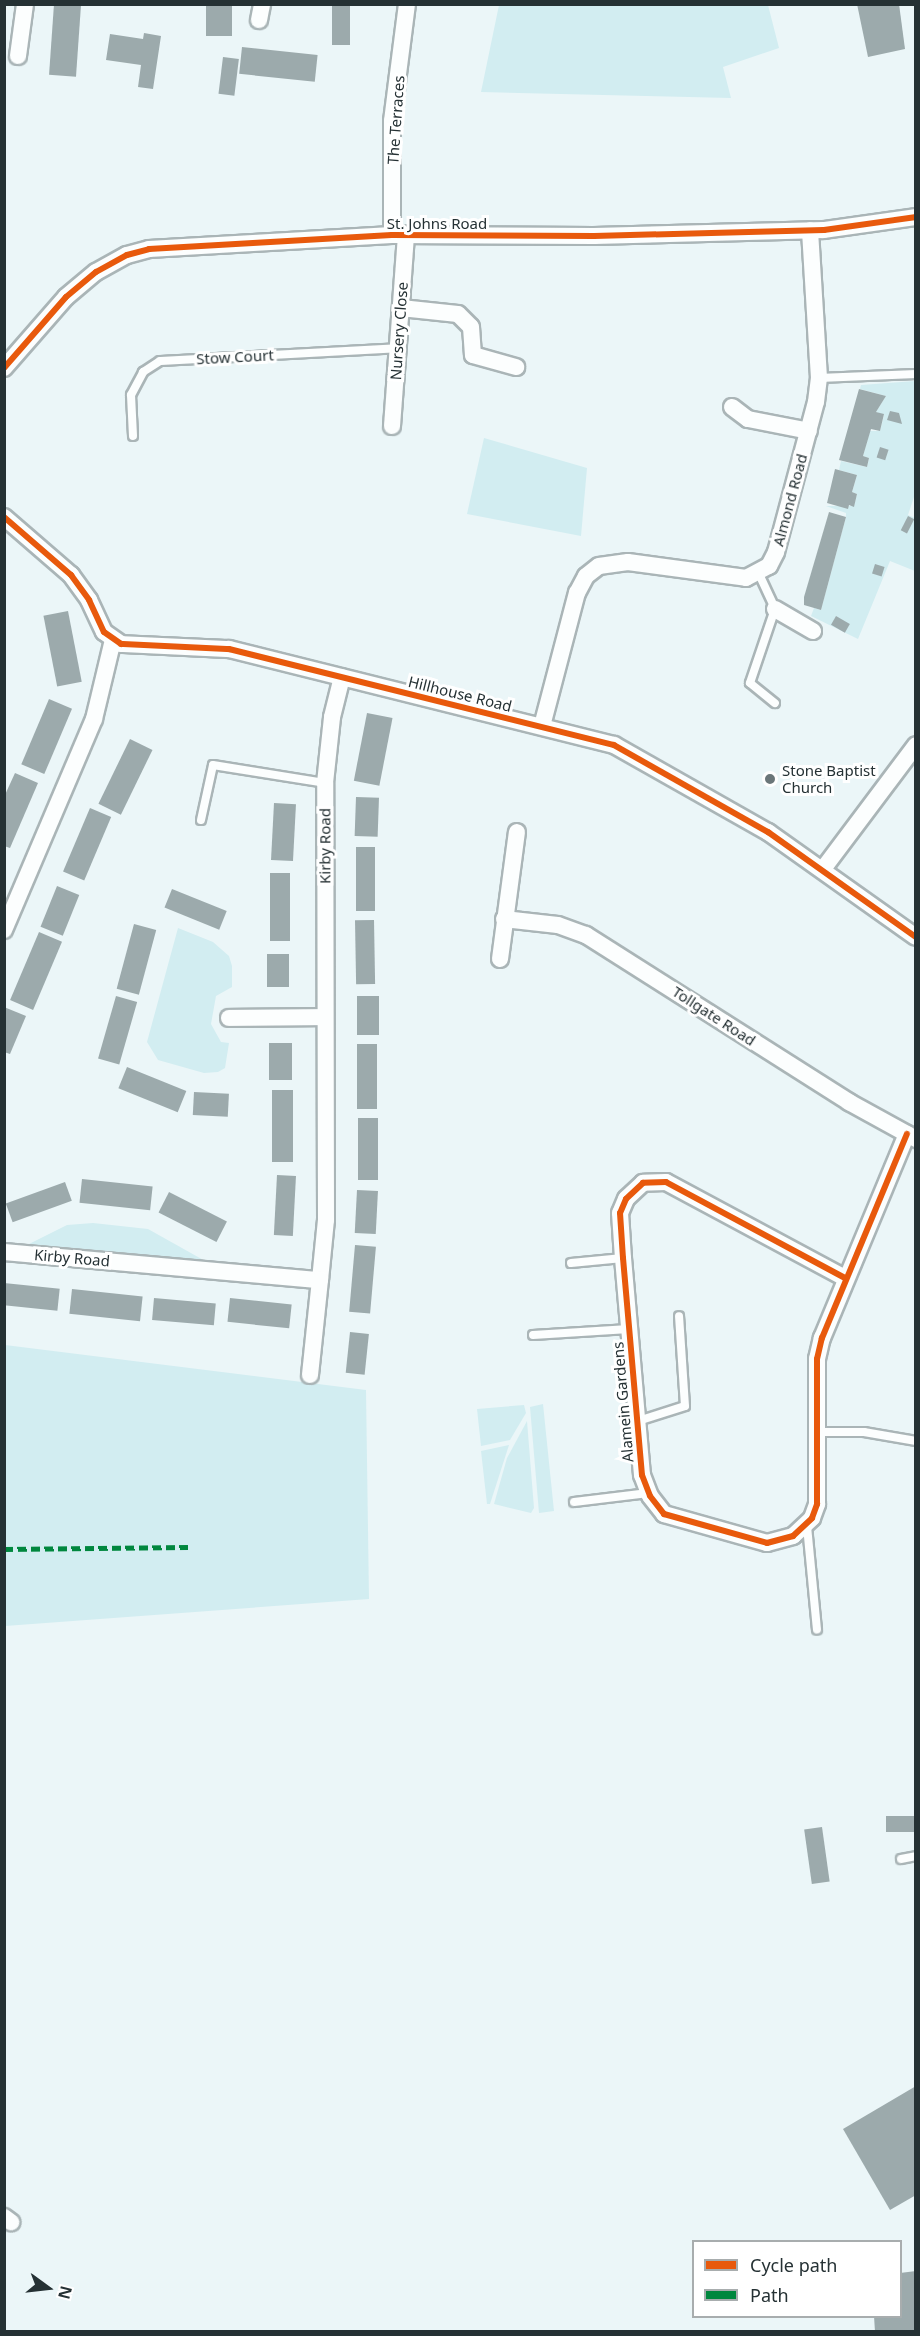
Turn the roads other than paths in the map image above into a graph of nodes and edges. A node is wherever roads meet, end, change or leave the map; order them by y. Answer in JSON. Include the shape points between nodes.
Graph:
{"nodes":[{"id":1,"x":25,"y":4,"type":"edge"},
{"id":2,"x":407,"y":4,"type":"edge"},
{"id":3,"x":18,"y":56,"type":"dead end"},
{"id":4,"x":915,"y":217,"type":"edge"},
{"id":5,"x":810,"y":230,"type":"junction"},
{"id":6,"x":399,"y":235,"type":"junction"},
{"id":7,"x":400,"y":308,"type":"junction"},
{"id":8,"x":398,"y":348,"type":"junction"},
{"id":9,"x":516,"y":367,"type":"dead end"},
{"id":10,"x":4,"y":368,"type":"edge"},
{"id":11,"x":915,"y":374,"type":"edge"},
{"id":12,"x":819,"y":378,"type":"junction"},
{"id":13,"x":732,"y":407,"type":"dead end"},
{"id":14,"x":392,"y":426,"type":"dead end"},
{"id":15,"x":809,"y":431,"type":"junction"},
{"id":16,"x":133,"y":436,"type":"dead end"},
{"id":17,"x":4,"y":517,"type":"edge"},
{"id":18,"x":759,"y":574,"type":"junction"},
{"id":19,"x":775,"y":609,"type":"junction"},
{"id":20,"x":813,"y":631,"type":"dead end"},
{"id":21,"x":113,"y":640,"type":"junction"},
{"id":22,"x":342,"y":677,"type":"junction"},
{"id":23,"x":775,"y":703,"type":"dead end"},
{"id":24,"x":542,"y":726,"type":"junction"},
{"id":25,"x":915,"y":745,"type":"edge"},
{"id":26,"x":325,"y":783,"type":"junction"},
{"id":27,"x":201,"y":820,"type":"dead end"},
{"id":28,"x":517,"y":832,"type":"dead end"},
{"id":29,"x":823,"y":869,"type":"junction"},
{"id":30,"x":504,"y":919,"type":"junction"},
{"id":31,"x":4,"y":930,"type":"edge"},
{"id":32,"x":915,"y":937,"type":"edge"},
{"id":33,"x":500,"y":959,"type":"dead end"},
{"id":34,"x":325,"y":1017,"type":"junction"},
{"id":35,"x":229,"y":1018,"type":"dead end"},
{"id":36,"x":911,"y":1136,"type":"edge"},
{"id":37,"x":4,"y":1252,"type":"edge"},
{"id":38,"x":623,"y":1258,"type":"junction"},
{"id":39,"x":571,"y":1263,"type":"dead end"},
{"id":40,"x":845,"y":1278,"type":"junction"},
{"id":41,"x":320,"y":1280,"type":"junction"},
{"id":42,"x":679,"y":1316,"type":"dead end"},
{"id":43,"x":629,"y":1329,"type":"junction"},
{"id":44,"x":533,"y":1335,"type":"dead end"},
{"id":45,"x":310,"y":1376,"type":"dead end"},
{"id":46,"x":638,"y":1421,"type":"junction"},
{"id":47,"x":817,"y":1432,"type":"junction"},
{"id":48,"x":915,"y":1441,"type":"edge"},
{"id":49,"x":648,"y":1493,"type":"junction"},
{"id":50,"x":574,"y":1502,"type":"dead end"},
{"id":51,"x":807,"y":1526,"type":"junction"},
{"id":52,"x":818,"y":1630,"type":"dead end"},
{"id":53,"x":915,"y":1856,"type":"edge"},
{"id":54,"x":901,"y":1858,"type":"dead end"}],
"edges":[{"from":1,"to":3,"type":"street"},
{"from":2,"to":6,"type":"street","name":"The Terraces","via":[[392,121]]},
{"from":4,"to":5,"type":"street","name":"St. Johns Road"},
{"from":5,"to":6,"type":"street","name":"St. Johns Road","via":[[594,236]]},
{"from":5,"to":12,"type":"street","name":"Almond Road"},
{"from":6,"to":7,"type":"street","name":"Nursery Close"},
{"from":6,"to":10,"type":"street","name":"St. Johns Road","via":[[172,246],[127,255],[96,272],[66,297]]},
{"from":7,"to":8,"type":"street","name":"Nursery Close"},
{"from":7,"to":9,"type":"street","via":[[458,314],[471,327],[473,355]]},
{"from":8,"to":14,"type":"street","name":"Nursery Close"},
{"from":8,"to":16,"type":"lane","name":"Stow Court","via":[[160,360],[143,372],[131,394]]},
{"from":11,"to":12,"type":"lane"},
{"from":12,"to":15,"type":"street","name":"Almond Road"},
{"from":13,"to":15,"type":"street","via":[[748,419]]},
{"from":15,"to":18,"type":"street","name":"Almond Road","via":[[776,552]]},
{"from":17,"to":21,"type":"street","via":[[71,575]]},
{"from":18,"to":19,"type":"lane"},
{"from":18,"to":24,"type":"street","via":[[732,577],[628,562],[598,566],[586,576],[577,592]]},
{"from":19,"to":20,"type":"street"},
{"from":19,"to":23,"type":"lane","via":[[750,683]]},
{"from":21,"to":22,"type":"street","name":"Hillhouse Road","via":[[131,646],[215,646]]},
{"from":21,"to":31,"type":"street","via":[[94,719]]},
{"from":22,"to":24,"type":"street","name":"Hillhouse Road"},
{"from":22,"to":26,"type":"street","name":"Kirby Road","via":[[332,717]]},
{"from":24,"to":29,"type":"street","name":"Hillhouse Road","via":[[598,740],[636,756],[768,832]]},
{"from":25,"to":29,"type":"street"},
{"from":26,"to":27,"type":"lane","via":[[213,765]]},
{"from":26,"to":34,"type":"street","name":"Kirby Road"},
{"from":28,"to":30,"type":"street"},
{"from":29,"to":32,"type":"street","name":"Hillhouse Road"},
{"from":30,"to":33,"type":"street"},
{"from":30,"to":36,"type":"street","name":"Tollgate Road","via":[[558,925],[586,934],[839,1096]]},
{"from":34,"to":35,"type":"street"},
{"from":34,"to":41,"type":"street","name":"Kirby Road","via":[[326,1220]]},
{"from":36,"to":40,"type":"street"},
{"from":37,"to":41,"type":"street","name":"Kirby Road"},
{"from":38,"to":39,"type":"lane"},
{"from":38,"to":40,"type":"street","name":"Alamein Gardens","via":[[621,1206],[638,1186],[660,1180]]},
{"from":38,"to":43,"type":"street","name":"Alamein Gardens"},
{"from":40,"to":47,"type":"street","via":[[817,1359]]},
{"from":41,"to":45,"type":"street","name":"Kirby Road"},
{"from":42,"to":46,"type":"lane","via":[[685,1406]]},
{"from":43,"to":44,"type":"lane"},
{"from":43,"to":46,"type":"street","name":"Alamein Gardens"},
{"from":46,"to":49,"type":"street","name":"Alamein Gardens","via":[[642,1475]]},
{"from":47,"to":48,"type":"lane","via":[[864,1432]]},
{"from":47,"to":51,"type":"street","via":[[816,1504]]},
{"from":49,"to":50,"type":"lane"},
{"from":49,"to":51,"type":"street","name":"Alamein Gardens","via":[[669,1517],[759,1542],[787,1539]]},
{"from":51,"to":52,"type":"lane"},
{"from":53,"to":54,"type":"lane"}]}
